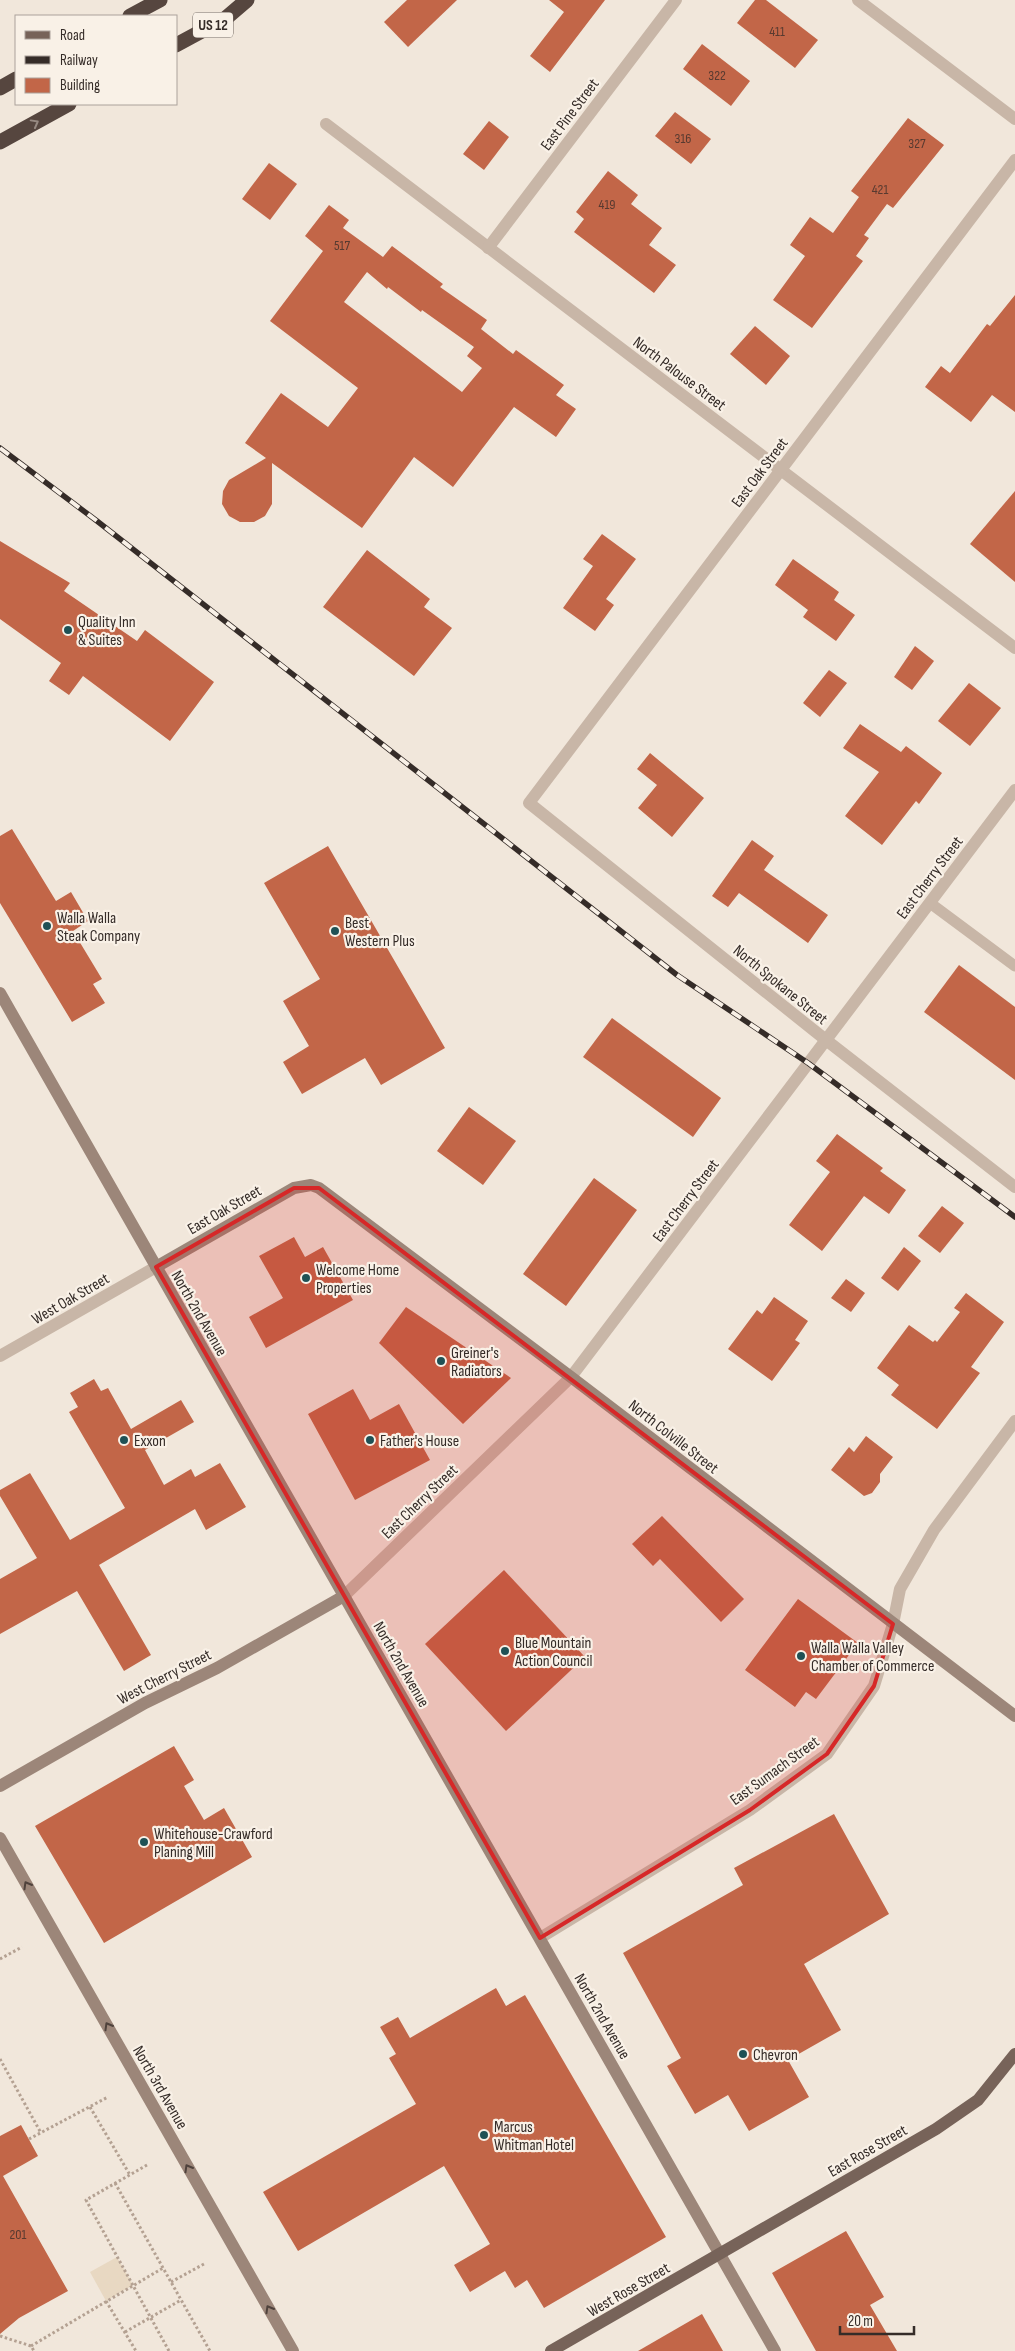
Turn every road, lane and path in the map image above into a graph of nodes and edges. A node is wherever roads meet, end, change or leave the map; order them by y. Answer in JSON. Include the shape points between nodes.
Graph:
{"nodes":[{"id":1,"x":160,"y":0,"type":"edge"},
{"id":2,"x":247,"y":0,"type":"edge"},
{"id":3,"x":676,"y":0,"type":"edge"},
{"id":4,"x":858,"y":0,"type":"edge"},
{"id":5,"x":132,"y":15,"type":"edge"},
{"id":6,"x":178,"y":44,"type":"edge"},
{"id":7,"x":15,"y":80,"type":"edge"},
{"id":8,"x":0,"y":88,"type":"edge"},
{"id":9,"x":67,"y":105,"type":"edge"},
{"id":10,"x":1015,"y":119,"type":"edge"},
{"id":11,"x":326,"y":124,"type":"dead end"},
{"id":12,"x":0,"y":142,"type":"edge"},
{"id":13,"x":1015,"y":160,"type":"edge"},
{"id":14,"x":488,"y":248,"type":"junction"},
{"id":15,"x":780,"y":470,"type":"junction"},
{"id":16,"x":1015,"y":648,"type":"edge"},
{"id":17,"x":1015,"y":790,"type":"edge"},
{"id":18,"x":529,"y":803,"type":"joint"},
{"id":19,"x":930,"y":903,"type":"junction"},
{"id":20,"x":1015,"y":966,"type":"edge"},
{"id":21,"x":0,"y":993,"type":"edge"},
{"id":22,"x":826,"y":1040,"type":"junction"},
{"id":23,"x":312,"y":1185,"type":"joint"},
{"id":24,"x":1015,"y":1187,"type":"edge"},
{"id":25,"x":156,"y":1267,"type":"junction"},
{"id":26,"x":0,"y":1356,"type":"edge"},
{"id":27,"x":571,"y":1377,"type":"junction"},
{"id":28,"x":1015,"y":1421,"type":"edge"},
{"id":29,"x":344,"y":1596,"type":"junction"},
{"id":30,"x":893,"y":1624,"type":"junction"},
{"id":31,"x":1015,"y":1716,"type":"edge"},
{"id":32,"x":0,"y":1786,"type":"edge"},
{"id":33,"x":0,"y":1838,"type":"edge"},
{"id":34,"x":540,"y":1938,"type":"junction"},
{"id":35,"x":22,"y":1947,"type":"dead end"},
{"id":36,"x":0,"y":1959,"type":"edge"},
{"id":37,"x":1015,"y":2054,"type":"edge"},
{"id":38,"x":0,"y":2059,"type":"edge"},
{"id":39,"x":108,"y":2097,"type":"dead end"},
{"id":40,"x":90,"y":2107,"type":"junction"},
{"id":41,"x":41,"y":2133,"type":"junction"},
{"id":42,"x":29,"y":2139,"type":"dead end"},
{"id":43,"x":147,"y":2165,"type":"dead end"},
{"id":44,"x":130,"y":2174,"type":"junction"},
{"id":45,"x":115,"y":2183,"type":"junction"},
{"id":46,"x":720,"y":2255,"type":"junction"},
{"id":47,"x":204,"y":2264,"type":"dead end"},
{"id":48,"x":163,"y":2268,"type":"junction"},
{"id":49,"x":170,"y":2282,"type":"junction"},
{"id":50,"x":133,"y":2285,"type":"junction"},
{"id":51,"x":181,"y":2300,"type":"junction"},
{"id":52,"x":106,"y":2301,"type":"junction"},
{"id":53,"x":151,"y":2317,"type":"junction"},
{"id":54,"x":125,"y":2332,"type":"junction"},
{"id":55,"x":0,"y":2336,"type":"edge"},
{"id":56,"x":31,"y":2346,"type":"junction"},
{"id":57,"x":34,"y":2351,"type":"edge"},
{"id":58,"x":136,"y":2351,"type":"edge"},
{"id":59,"x":169,"y":2351,"type":"edge"},
{"id":60,"x":210,"y":2351,"type":"edge"},
{"id":61,"x":293,"y":2351,"type":"edge"},
{"id":62,"x":551,"y":2351,"type":"edge"},
{"id":63,"x":776,"y":2351,"type":"edge"}],
"edges":[{"from":1,"to":5,"type":"highway"},
{"from":2,"to":6,"type":"highway","number":"US 12","via":[[226,18]]},
{"from":3,"to":14,"type":"street","name":"East Pine Street"},
{"from":4,"to":10,"type":"street"},
{"from":7,"to":8,"type":"highway"},
{"from":12,"to":9,"type":"highway","one_way":true},
{"from":11,"to":14,"type":"street","name":"North Palouse Street"},
{"from":13,"to":15,"type":"street","name":"East Oak Street"},
{"from":14,"to":15,"type":"street","name":"North Palouse Street"},
{"from":15,"to":16,"type":"street","name":"North Palouse Street"},
{"from":15,"to":18,"type":"street","name":"East Oak Street"},
{"from":17,"to":19,"type":"street","name":"East Cherry Street"},
{"from":18,"to":22,"type":"street","name":"North Spokane Street"},
{"from":19,"to":20,"type":"lane"},
{"from":19,"to":22,"type":"street","name":"East Cherry Street"},
{"from":21,"to":25,"type":"street","name":"North 2nd Avenue"},
{"from":22,"to":24,"type":"street","name":"North Spokane Street"},
{"from":22,"to":27,"type":"street","name":"East Cherry Street"},
{"from":23,"to":25,"type":"street","name":"East Oak Street","via":[[294,1188]]},
{"from":23,"to":27,"type":"street","name":"North Colville Street","via":[[326,1191]]},
{"from":25,"to":26,"type":"street","name":"West Oak Street"},
{"from":25,"to":29,"type":"street","name":"North 2nd Avenue"},
{"from":27,"to":29,"type":"street","name":"East Cherry Street"},
{"from":27,"to":30,"type":"street","name":"North Colville Street"},
{"from":28,"to":30,"type":"street","name":"East Sumach Street","via":[[934,1530],[900,1589]]},
{"from":29,"to":32,"type":"street","name":"West Cherry Street","via":[[225,1664],[145,1703]]},
{"from":29,"to":34,"type":"street","name":"North 2nd Avenue"},
{"from":30,"to":31,"type":"street","name":"North Colville Street"},
{"from":30,"to":34,"type":"street","name":"East Sumach Street","via":[[874,1686],[828,1754],[750,1810]]},
{"from":61,"to":33,"type":"street","name":"North 3rd Avenue","one_way":true},
{"from":34,"to":46,"type":"street","name":"North 2nd Avenue"},
{"from":35,"to":36,"type":"path"},
{"from":37,"to":46,"type":"main road","name":"East Rose Street","via":[[978,2100],[936,2129]]},
{"from":38,"to":41,"type":"path"},
{"from":39,"to":40,"type":"path"},
{"from":40,"to":41,"type":"path"},
{"from":40,"to":44,"type":"path"},
{"from":41,"to":42,"type":"path"},
{"from":43,"to":44,"type":"path"},
{"from":44,"to":45,"type":"path"},
{"from":45,"to":48,"type":"path"},
{"from":45,"to":50,"type":"path","via":[[86,2200]]},
{"from":46,"to":62,"type":"main road","name":"West Rose Street"},
{"from":46,"to":63,"type":"street","name":"North 2nd Avenue"},
{"from":47,"to":49,"type":"path"},
{"from":48,"to":49,"type":"path"},
{"from":48,"to":50,"type":"path"},
{"from":49,"to":51,"type":"path"},
{"from":50,"to":52,"type":"path"},
{"from":50,"to":53,"type":"path"},
{"from":51,"to":53,"type":"path"},
{"from":51,"to":60,"type":"path"},
{"from":52,"to":54,"type":"path"},
{"from":52,"to":56,"type":"path"},
{"from":53,"to":54,"type":"path"},
{"from":53,"to":59,"type":"path"},
{"from":54,"to":58,"type":"path"},
{"from":55,"to":56,"type":"path"},
{"from":56,"to":57,"type":"path"}]}
